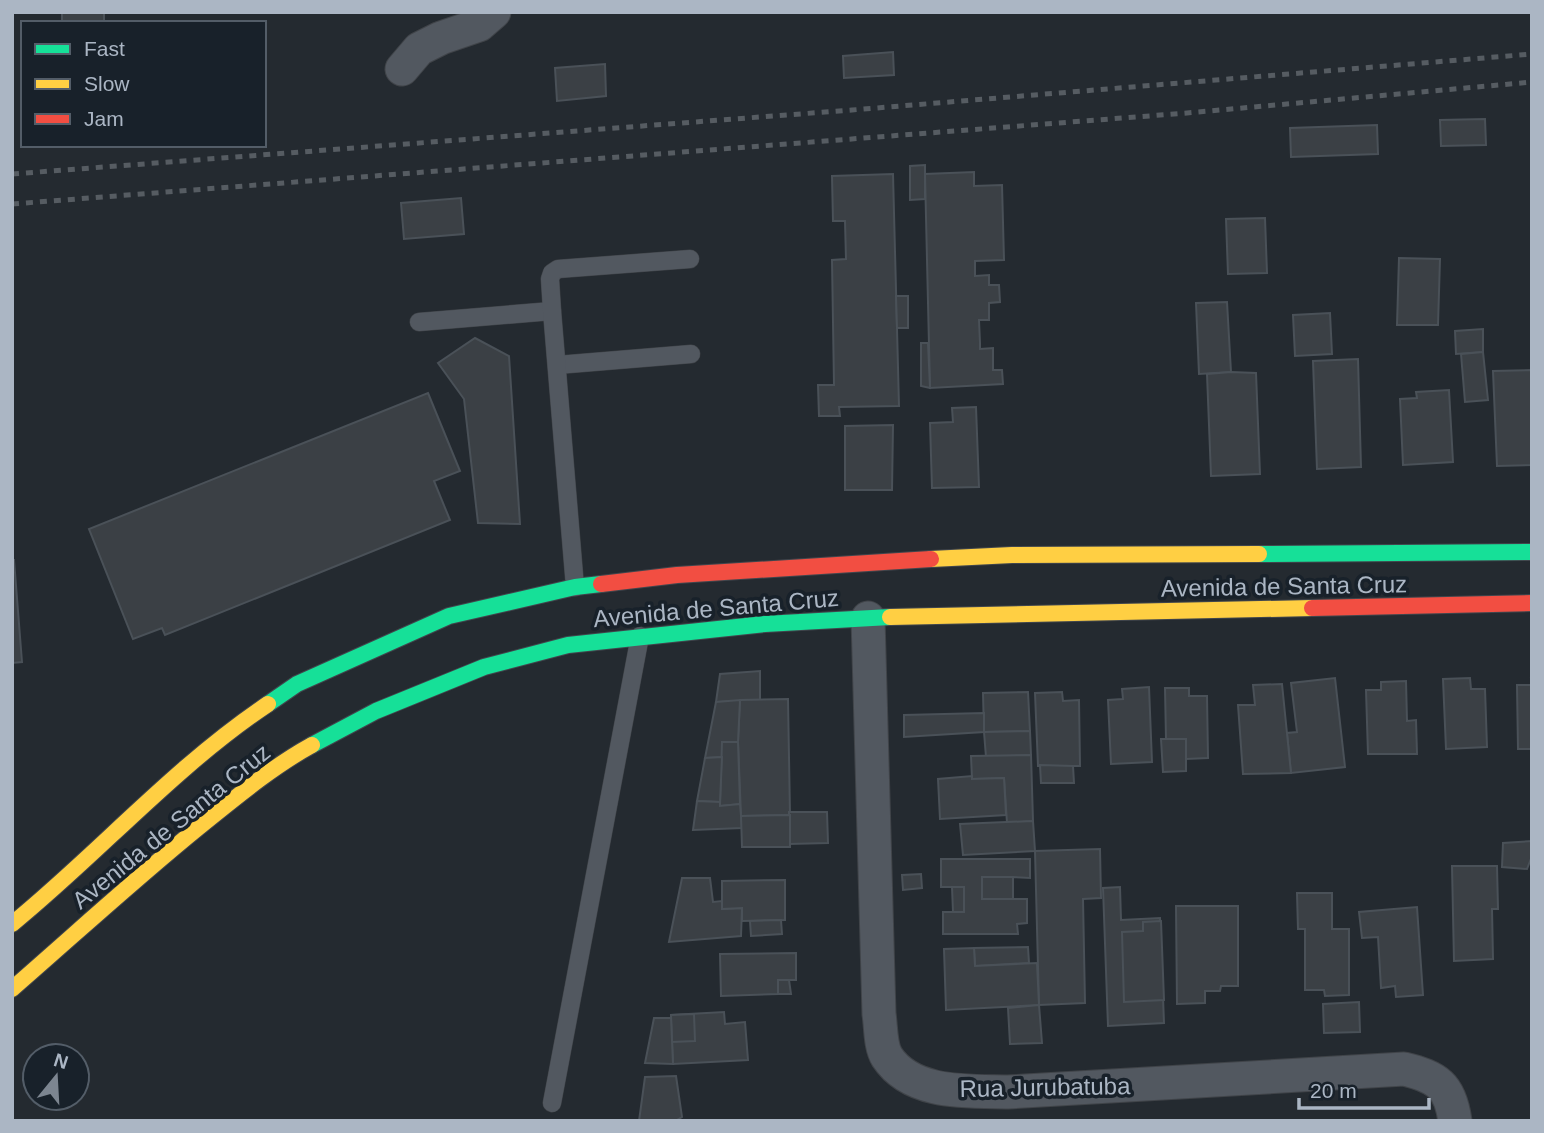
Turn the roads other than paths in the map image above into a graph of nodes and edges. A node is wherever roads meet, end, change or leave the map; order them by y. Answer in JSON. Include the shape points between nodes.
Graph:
{"nodes":[{"id":1,"x":494,"y":12,"type":"edge"},
{"id":2,"x":402,"y":69,"type":"dead end"},
{"id":3,"x":690,"y":259,"type":"dead end"},
{"id":4,"x":552,"y":311,"type":"junction"},
{"id":5,"x":419,"y":322,"type":"dead end"},
{"id":6,"x":691,"y":354,"type":"dead end"},
{"id":7,"x":557,"y":365,"type":"junction"},
{"id":8,"x":1532,"y":552,"type":"edge"},
{"id":9,"x":575,"y":587,"type":"junction"},
{"id":10,"x":1532,"y":603,"type":"edge"},
{"id":11,"x":867,"y":618,"type":"junction"},
{"id":12,"x":639,"y":636,"type":"junction"},
{"id":13,"x":12,"y":924,"type":"edge"},
{"id":14,"x":12,"y":989,"type":"edge"},
{"id":15,"x":552,"y":1103,"type":"dead end"},
{"id":16,"x":1455,"y":1121,"type":"edge"}],
"edges":[{"from":1,"to":2,"type":"street","via":[[479,25],[419,49]]},
{"from":3,"to":4,"type":"lane","via":[[558,269],[550,279]]},
{"from":4,"to":5,"type":"lane"},
{"from":4,"to":7,"type":"lane"},
{"from":6,"to":7,"type":"lane"},
{"from":7,"to":9,"type":"lane"},
{"from":8,"to":9,"type":"main road","name":"Avenida de Santa Cruz","via":[[1012,555],[691,574]]},
{"from":9,"to":13,"type":"main road","name":"Avenida de Santa Cruz","via":[[449,616],[297,684],[234,726]]},
{"from":10,"to":11,"type":"main road","name":"Avenida de Santa Cruz"},
{"from":11,"to":12,"type":"main road","name":"Avenida de Santa Cruz"},
{"from":11,"to":16,"type":"street","name":"Rua Jurubatuba","via":[[879,1014],[885,1055],[902,1074],[958,1091],[1009,1092],[1404,1069],[1440,1082],[1452,1101]]},
{"from":12,"to":14,"type":"main road","name":"Avenida de Santa Cruz","via":[[569,645],[484,667],[376,711],[296,754],[152,866]]},
{"from":12,"to":15,"type":"lane"}]}
